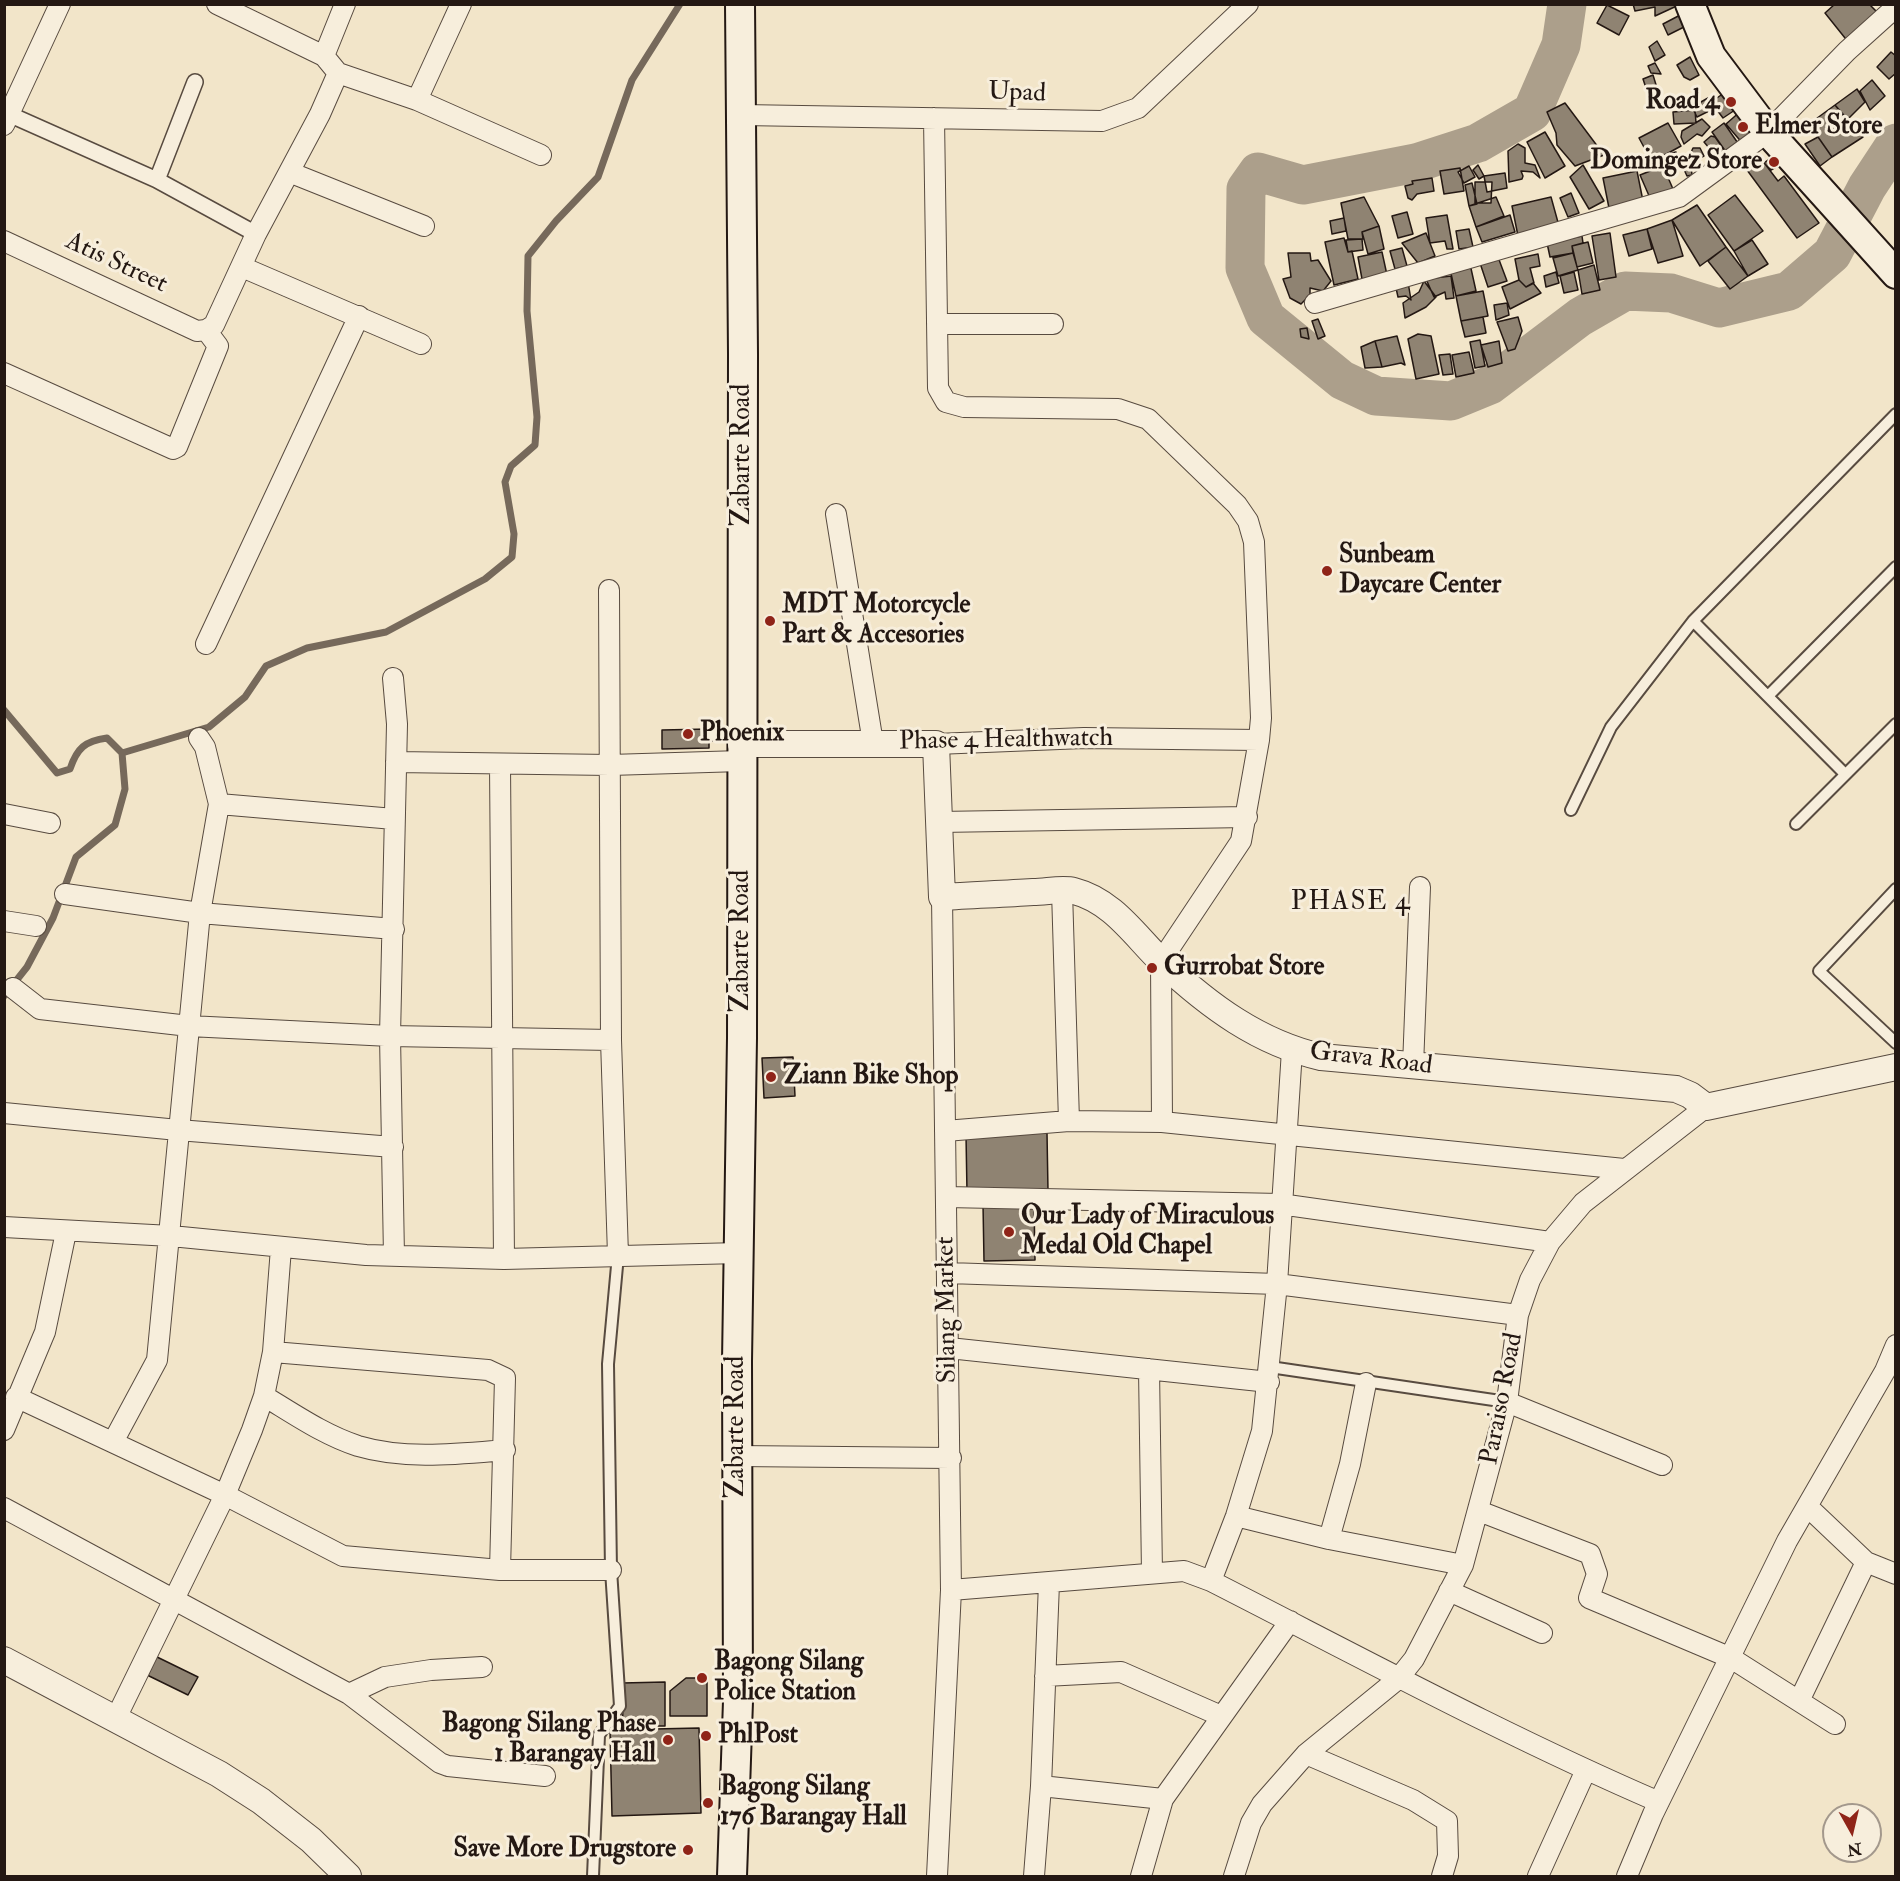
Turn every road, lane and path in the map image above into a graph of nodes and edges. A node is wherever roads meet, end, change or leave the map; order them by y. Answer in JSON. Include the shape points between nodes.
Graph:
{"nodes":[{"id":1,"x":60,"y":4,"type":"edge"},
{"id":2,"x":217,"y":4,"type":"edge"},
{"id":3,"x":345,"y":4,"type":"edge"},
{"id":4,"x":461,"y":4,"type":"edge"},
{"id":5,"x":740,"y":4,"type":"edge"},
{"id":6,"x":1248,"y":4,"type":"edge"},
{"id":7,"x":1690,"y":4,"type":"edge"},
{"id":8,"x":1896,"y":7,"type":"edge"},
{"id":9,"x":324,"y":56,"type":"junction"},
{"id":10,"x":338,"y":73,"type":"junction"},
{"id":11,"x":195,"y":82,"type":"dead end"},
{"id":12,"x":417,"y":100,"type":"junction"},
{"id":13,"x":742,"y":115,"type":"junction"},
{"id":14,"x":6,"y":117,"type":"edge"},
{"id":15,"x":934,"y":118,"type":"junction"},
{"id":16,"x":1768,"y":132,"type":"junction"},
{"id":17,"x":541,"y":155,"type":"dead end"},
{"id":18,"x":289,"y":172,"type":"junction"},
{"id":19,"x":157,"y":180,"type":"junction"},
{"id":20,"x":424,"y":226,"type":"dead end"},
{"id":21,"x":256,"y":234,"type":"junction"},
{"id":22,"x":4,"y":242,"type":"edge"},
{"id":23,"x":242,"y":267,"type":"junction"},
{"id":24,"x":1896,"y":274,"type":"edge"},
{"id":25,"x":1315,"y":303,"type":"dead end"},
{"id":26,"x":359,"y":316,"type":"junction"},
{"id":27,"x":937,"y":324,"type":"junction"},
{"id":28,"x":1053,"y":324,"type":"dead end"},
{"id":29,"x":207,"y":330,"type":"junction"},
{"id":30,"x":421,"y":344,"type":"dead end"},
{"id":31,"x":4,"y":373,"type":"edge"},
{"id":32,"x":1896,"y":414,"type":"edge"},
{"id":33,"x":836,"y":514,"type":"dead end"},
{"id":34,"x":1896,"y":567,"type":"edge"},
{"id":35,"x":609,"y":590,"type":"dead end"},
{"id":36,"x":1693,"y":621,"type":"junction"},
{"id":37,"x":206,"y":644,"type":"dead end"},
{"id":38,"x":393,"y":678,"type":"dead end"},
{"id":39,"x":1769,"y":695,"type":"junction"},
{"id":40,"x":1896,"y":724,"type":"edge"},
{"id":41,"x":709,"y":735,"type":"dead end"},
{"id":42,"x":1260,"y":735,"type":"junction"},
{"id":43,"x":199,"y":738,"type":"dead end"},
{"id":44,"x":873,"y":743,"type":"junction"},
{"id":45,"x":936,"y":744,"type":"junction"},
{"id":46,"x":741,"y":747,"type":"junction"},
{"id":47,"x":396,"y":762,"type":"junction"},
{"id":48,"x":500,"y":765,"type":"junction"},
{"id":49,"x":610,"y":765,"type":"junction"},
{"id":50,"x":1845,"y":774,"type":"junction"},
{"id":51,"x":219,"y":804,"type":"junction"},
{"id":52,"x":1571,"y":810,"type":"dead end"},
{"id":53,"x":4,"y":814,"type":"edge"},
{"id":54,"x":1247,"y":817,"type":"junction"},
{"id":55,"x":394,"y":819,"type":"junction"},
{"id":56,"x":939,"y":822,"type":"junction"},
{"id":57,"x":50,"y":824,"type":"dead end"},
{"id":58,"x":1796,"y":824,"type":"dead end"},
{"id":59,"x":1420,"y":887,"type":"dead end"},
{"id":60,"x":1896,"y":889,"type":"edge"},
{"id":61,"x":1062,"y":891,"type":"junction"},
{"id":62,"x":64,"y":894,"type":"dead end"},
{"id":63,"x":942,"y":897,"type":"junction"},
{"id":64,"x":200,"y":913,"type":"junction"},
{"id":65,"x":4,"y":921,"type":"edge"},
{"id":66,"x":36,"y":926,"type":"dead end"},
{"id":67,"x":394,"y":929,"type":"junction"},
{"id":68,"x":1161,"y":961,"type":"junction"},
{"id":69,"x":13,"y":988,"type":"dead end"},
{"id":70,"x":189,"y":1026,"type":"junction"},
{"id":71,"x":390,"y":1036,"type":"junction"},
{"id":72,"x":501,"y":1039,"type":"junction"},
{"id":73,"x":611,"y":1040,"type":"junction"},
{"id":74,"x":1896,"y":1043,"type":"edge"},
{"id":75,"x":1292,"y":1050,"type":"junction"},
{"id":76,"x":1413,"y":1065,"type":"junction"},
{"id":77,"x":1895,"y":1068,"type":"edge"},
{"id":78,"x":1706,"y":1107,"type":"junction"},
{"id":79,"x":4,"y":1113,"type":"edge"},
{"id":80,"x":1069,"y":1121,"type":"junction"},
{"id":81,"x":1162,"y":1122,"type":"junction"},
{"id":82,"x":178,"y":1130,"type":"junction"},
{"id":83,"x":945,"y":1131,"type":"junction"},
{"id":84,"x":1285,"y":1135,"type":"junction"},
{"id":85,"x":393,"y":1147,"type":"junction"},
{"id":86,"x":1624,"y":1169,"type":"junction"},
{"id":87,"x":947,"y":1197,"type":"junction"},
{"id":88,"x":1280,"y":1204,"type":"junction"},
{"id":89,"x":4,"y":1227,"type":"edge"},
{"id":90,"x":66,"y":1232,"type":"junction"},
{"id":91,"x":171,"y":1236,"type":"junction"},
{"id":92,"x":1550,"y":1242,"type":"junction"},
{"id":93,"x":281,"y":1248,"type":"junction"},
{"id":94,"x":739,"y":1253,"type":"junction"},
{"id":95,"x":618,"y":1254,"type":"junction"},
{"id":96,"x":394,"y":1256,"type":"junction"},
{"id":97,"x":504,"y":1258,"type":"junction"},
{"id":98,"x":948,"y":1273,"type":"junction"},
{"id":99,"x":1277,"y":1284,"type":"junction"},
{"id":100,"x":1518,"y":1315,"type":"junction"},
{"id":101,"x":1896,"y":1345,"type":"edge"},
{"id":102,"x":949,"y":1348,"type":"junction"},
{"id":103,"x":273,"y":1352,"type":"junction"},
{"id":104,"x":1149,"y":1369,"type":"junction"},
{"id":105,"x":1270,"y":1374,"type":"junction"},
{"id":106,"x":1366,"y":1383,"type":"junction"},
{"id":107,"x":16,"y":1396,"type":"junction"},
{"id":108,"x":264,"y":1396,"type":"junction"},
{"id":109,"x":1507,"y":1402,"type":"junction"},
{"id":110,"x":4,"y":1430,"type":"edge"},
{"id":111,"x":113,"y":1442,"type":"junction"},
{"id":112,"x":505,"y":1450,"type":"junction"},
{"id":113,"x":736,"y":1456,"type":"junction"},
{"id":114,"x":951,"y":1458,"type":"junction"},
{"id":115,"x":1662,"y":1465,"type":"dead end"},
{"id":116,"x":225,"y":1495,"type":"junction"},
{"id":117,"x":1808,"y":1507,"type":"junction"},
{"id":118,"x":4,"y":1508,"type":"edge"},
{"id":119,"x":1479,"y":1511,"type":"junction"},
{"id":120,"x":1236,"y":1516,"type":"junction"},
{"id":121,"x":1329,"y":1539,"type":"junction"},
{"id":122,"x":1866,"y":1562,"type":"junction"},
{"id":123,"x":1463,"y":1565,"type":"junction"},
{"id":124,"x":500,"y":1570,"type":"junction"},
{"id":125,"x":611,"y":1570,"type":"junction"},
{"id":126,"x":1152,"y":1573,"type":"junction"},
{"id":127,"x":1896,"y":1574,"type":"edge"},
{"id":128,"x":1211,"y":1581,"type":"junction"},
{"id":129,"x":1049,"y":1583,"type":"junction"},
{"id":130,"x":951,"y":1590,"type":"junction"},
{"id":131,"x":1449,"y":1591,"type":"junction"},
{"id":132,"x":173,"y":1599,"type":"junction"},
{"id":133,"x":1290,"y":1621,"type":"junction"},
{"id":134,"x":1542,"y":1633,"type":"dead end"},
{"id":135,"x":1731,"y":1658,"type":"junction"},
{"id":136,"x":4,"y":1660,"type":"edge"},
{"id":137,"x":482,"y":1667,"type":"dead end"},
{"id":138,"x":1045,"y":1676,"type":"junction"},
{"id":139,"x":1398,"y":1679,"type":"junction"},
{"id":140,"x":349,"y":1694,"type":"junction"},
{"id":141,"x":1800,"y":1699,"type":"junction"},
{"id":142,"x":1221,"y":1716,"type":"junction"},
{"id":143,"x":117,"y":1718,"type":"junction"},
{"id":144,"x":1834,"y":1724,"type":"dead end"},
{"id":145,"x":1306,"y":1755,"type":"junction"},
{"id":146,"x":1586,"y":1770,"type":"junction"},
{"id":147,"x":545,"y":1776,"type":"dead end"},
{"id":148,"x":1041,"y":1786,"type":"junction"},
{"id":149,"x":1163,"y":1799,"type":"junction"},
{"id":150,"x":1659,"y":1802,"type":"junction"},
{"id":151,"x":348,"y":1876,"type":"edge"},
{"id":152,"x":593,"y":1876,"type":"edge"},
{"id":153,"x":732,"y":1876,"type":"edge"},
{"id":154,"x":937,"y":1876,"type":"edge"},
{"id":155,"x":1034,"y":1876,"type":"edge"},
{"id":156,"x":1141,"y":1876,"type":"edge"},
{"id":157,"x":1234,"y":1876,"type":"edge"},
{"id":158,"x":1443,"y":1876,"type":"edge"},
{"id":159,"x":1538,"y":1876,"type":"edge"},
{"id":160,"x":1627,"y":1876,"type":"edge"}],
"edges":[{"from":1,"to":14,"type":"street"},
{"from":2,"to":9,"type":"street"},
{"from":3,"to":9,"type":"street"},
{"from":4,"to":12,"type":"street"},
{"from":5,"to":13,"type":"main road","name":"Zabarte Road"},
{"from":6,"to":15,"type":"street","name":"Upad","via":[[1138,108],[1102,121]]},
{"from":7,"to":16,"type":"main road","via":[[1711,56]]},
{"from":8,"to":16,"type":"street"},
{"from":9,"to":10,"type":"street"},
{"from":10,"to":12,"type":"street"},
{"from":10,"to":18,"type":"street"},
{"from":11,"to":19,"type":"street"},
{"from":12,"to":17,"type":"street"},
{"from":13,"to":15,"type":"street","name":"Upad"},
{"from":13,"to":46,"type":"main road","name":"Zabarte Road"},
{"from":14,"to":19,"type":"street"},
{"from":15,"to":27,"type":"street"},
{"from":16,"to":24,"type":"main road"},
{"from":16,"to":25,"type":"street","via":[[1679,197]]},
{"from":18,"to":20,"type":"street"},
{"from":18,"to":21,"type":"street"},
{"from":19,"to":21,"type":"street"},
{"from":21,"to":23,"type":"street"},
{"from":22,"to":29,"type":"street","name":"Atis Street","via":[[197,331]]},
{"from":23,"to":26,"type":"street"},
{"from":23,"to":29,"type":"street","via":[[214,325]]},
{"from":26,"to":30,"type":"street"},
{"from":26,"to":37,"type":"street"},
{"from":27,"to":28,"type":"street"},
{"from":27,"to":42,"type":"street","via":[[938,388],[946,402],[964,407],[1118,409],[1148,419],[1237,505],[1248,521],[1254,542]]},
{"from":29,"to":31,"type":"street","via":[[218,346],[173,449]]},
{"from":32,"to":36,"type":"lane"},
{"from":33,"to":44,"type":"street"},
{"from":34,"to":39,"type":"lane"},
{"from":35,"to":49,"type":"street"},
{"from":36,"to":39,"type":"lane"},
{"from":36,"to":52,"type":"lane","via":[[1611,727]]},
{"from":38,"to":47,"type":"street"},
{"from":39,"to":50,"type":"lane"},
{"from":40,"to":50,"type":"lane"},
{"from":41,"to":46,"type":"lane"},
{"from":42,"to":45,"type":"street","name":"Phase 4 Healthwatch"},
{"from":42,"to":54,"type":"street"},
{"from":43,"to":51,"type":"street","via":[[205,747]]},
{"from":44,"to":45,"type":"street","name":"Phase 4 Healthwatch"},
{"from":44,"to":46,"type":"street","name":"Phase 4 Healthwatch"},
{"from":45,"to":56,"type":"street","name":"Silang Market"},
{"from":46,"to":49,"type":"street"},
{"from":46,"to":94,"type":"main road","name":"Zabarte Road"},
{"from":47,"to":48,"type":"street"},
{"from":47,"to":55,"type":"street"},
{"from":48,"to":49,"type":"street"},
{"from":48,"to":72,"type":"street"},
{"from":49,"to":73,"type":"street"},
{"from":50,"to":58,"type":"lane"},
{"from":51,"to":55,"type":"street"},
{"from":51,"to":64,"type":"street"},
{"from":53,"to":57,"type":"street"},
{"from":54,"to":56,"type":"street"},
{"from":54,"to":68,"type":"street","via":[[1236,850]]},
{"from":55,"to":67,"type":"street"},
{"from":56,"to":63,"type":"street","name":"Silang Market"},
{"from":59,"to":76,"type":"street"},
{"from":60,"to":74,"type":"lane","via":[[1819,971]]},
{"from":61,"to":63,"type":"street","name":"Grava Road"},
{"from":61,"to":68,"type":"street","name":"Grava Road","via":[[1097,900],[1123,920]]},
{"from":61,"to":80,"type":"street"},
{"from":62,"to":64,"type":"street"},
{"from":63,"to":83,"type":"street","name":"Silang Market"},
{"from":64,"to":67,"type":"street"},
{"from":64,"to":70,"type":"street"},
{"from":65,"to":66,"type":"street"},
{"from":67,"to":71,"type":"street"},
{"from":68,"to":75,"type":"street","name":"Grava Road","via":[[1237,1023]]},
{"from":68,"to":81,"type":"street"},
{"from":69,"to":70,"type":"street","via":[[39,1009]]},
{"from":70,"to":71,"type":"street"},
{"from":70,"to":82,"type":"street"},
{"from":71,"to":72,"type":"street"},
{"from":71,"to":85,"type":"street"},
{"from":72,"to":73,"type":"street"},
{"from":72,"to":97,"type":"street"},
{"from":73,"to":95,"type":"street"},
{"from":75,"to":76,"type":"street","name":"Grava Road","via":[[1322,1057]]},
{"from":75,"to":84,"type":"street"},
{"from":76,"to":78,"type":"street","name":"Grava Road","via":[[1676,1089]]},
{"from":77,"to":78,"type":"street","name":"Paraiso Road"},
{"from":78,"to":86,"type":"street","name":"Paraiso Road"},
{"from":79,"to":82,"type":"street"},
{"from":80,"to":81,"type":"street"},
{"from":80,"to":83,"type":"street"},
{"from":81,"to":84,"type":"street"},
{"from":82,"to":85,"type":"street"},
{"from":82,"to":91,"type":"street"},
{"from":83,"to":87,"type":"street","name":"Silang Market"},
{"from":84,"to":86,"type":"street"},
{"from":84,"to":88,"type":"street"},
{"from":85,"to":96,"type":"street"},
{"from":86,"to":92,"type":"street","name":"Paraiso Road","via":[[1583,1203]]},
{"from":87,"to":88,"type":"street"},
{"from":87,"to":98,"type":"street","name":"Silang Market"},
{"from":88,"to":92,"type":"street"},
{"from":88,"to":99,"type":"street"},
{"from":89,"to":90,"type":"street"},
{"from":90,"to":91,"type":"street"},
{"from":90,"to":107,"type":"street","via":[[48,1321]]},
{"from":91,"to":93,"type":"street"},
{"from":91,"to":111,"type":"street","via":[[157,1360]]},
{"from":92,"to":100,"type":"street","name":"Paraiso Road","via":[[1530,1280]]},
{"from":93,"to":96,"type":"street"},
{"from":93,"to":103,"type":"street"},
{"from":94,"to":95,"type":"street"},
{"from":94,"to":113,"type":"main road","name":"Zabarte Road"},
{"from":95,"to":97,"type":"street"},
{"from":95,"to":125,"type":"lane","via":[[608,1364]]},
{"from":96,"to":97,"type":"street"},
{"from":98,"to":99,"type":"street"},
{"from":98,"to":102,"type":"street","name":"Silang Market"},
{"from":99,"to":100,"type":"street"},
{"from":99,"to":105,"type":"street"},
{"from":100,"to":109,"type":"street","name":"Paraiso Road"},
{"from":101,"to":117,"type":"street"},
{"from":102,"to":104,"type":"street"},
{"from":102,"to":114,"type":"street","name":"Silang Market"},
{"from":103,"to":108,"type":"street"},
{"from":103,"to":112,"type":"street","via":[[499,1373],[505,1378]]},
{"from":104,"to":105,"type":"street"},
{"from":104,"to":126,"type":"street"},
{"from":105,"to":106,"type":"lane"},
{"from":105,"to":120,"type":"street","via":[[1262,1431]]},
{"from":106,"to":109,"type":"lane"},
{"from":106,"to":121,"type":"street","via":[[1350,1464]]},
{"from":107,"to":110,"type":"street"},
{"from":107,"to":111,"type":"street"},
{"from":108,"to":112,"type":"street","via":[[327,1433],[385,1453],[466,1454]]},
{"from":108,"to":116,"type":"street"},
{"from":109,"to":115,"type":"street"},
{"from":109,"to":119,"type":"street","name":"Paraiso Road"},
{"from":111,"to":116,"type":"street"},
{"from":112,"to":124,"type":"street"},
{"from":113,"to":114,"type":"street"},
{"from":113,"to":153,"type":"main road","name":"Zabarte Road","via":[[738,1701]]},
{"from":114,"to":130,"type":"street","name":"Silang Market"},
{"from":116,"to":124,"type":"street","via":[[343,1556]]},
{"from":116,"to":132,"type":"street"},
{"from":117,"to":122,"type":"street"},
{"from":117,"to":135,"type":"street","via":[[1787,1541]]},
{"from":118,"to":132,"type":"street"},
{"from":119,"to":123,"type":"street","name":"Paraiso Road"},
{"from":119,"to":135,"type":"street","via":[[1590,1554],[1597,1574],[1589,1598]]},
{"from":120,"to":121,"type":"street"},
{"from":120,"to":128,"type":"street"},
{"from":121,"to":123,"type":"street"},
{"from":122,"to":127,"type":"street"},
{"from":122,"to":141,"type":"street"},
{"from":123,"to":131,"type":"street","name":"Paraiso Road"},
{"from":124,"to":125,"type":"street"},
{"from":125,"to":152,"type":"lane","via":[[620,1706],[599,1735]]},
{"from":126,"to":128,"type":"street","via":[[1184,1571]]},
{"from":126,"to":129,"type":"street"},
{"from":128,"to":133,"type":"street"},
{"from":129,"to":130,"type":"street"},
{"from":129,"to":138,"type":"street"},
{"from":130,"to":154,"type":"street","name":"Silang Market"},
{"from":131,"to":134,"type":"street"},
{"from":131,"to":139,"type":"street","name":"Paraiso Road","via":[[1414,1659]]},
{"from":132,"to":140,"type":"street"},
{"from":132,"to":143,"type":"street"},
{"from":133,"to":139,"type":"street"},
{"from":133,"to":142,"type":"street"},
{"from":135,"to":141,"type":"street"},
{"from":135,"to":150,"type":"street"},
{"from":136,"to":143,"type":"street"},
{"from":137,"to":140,"type":"street","via":[[385,1677]]},
{"from":138,"to":142,"type":"street","via":[[1121,1672]]},
{"from":138,"to":148,"type":"street"},
{"from":139,"to":145,"type":"street","name":"Paraiso Road"},
{"from":139,"to":146,"type":"street"},
{"from":140,"to":147,"type":"street","via":[[448,1766]]},
{"from":141,"to":144,"type":"street"},
{"from":142,"to":149,"type":"street"},
{"from":143,"to":151,"type":"street","via":[[261,1801],[311,1840]]},
{"from":145,"to":157,"type":"street","name":"Paraiso Road","via":[[1262,1804],[1251,1823]]},
{"from":145,"to":158,"type":"street","via":[[1413,1800],[1447,1821],[1448,1856]]},
{"from":146,"to":150,"type":"street"},
{"from":146,"to":159,"type":"street"},
{"from":148,"to":149,"type":"street"},
{"from":148,"to":155,"type":"street"},
{"from":149,"to":156,"type":"street"},
{"from":150,"to":160,"type":"street"}]}
